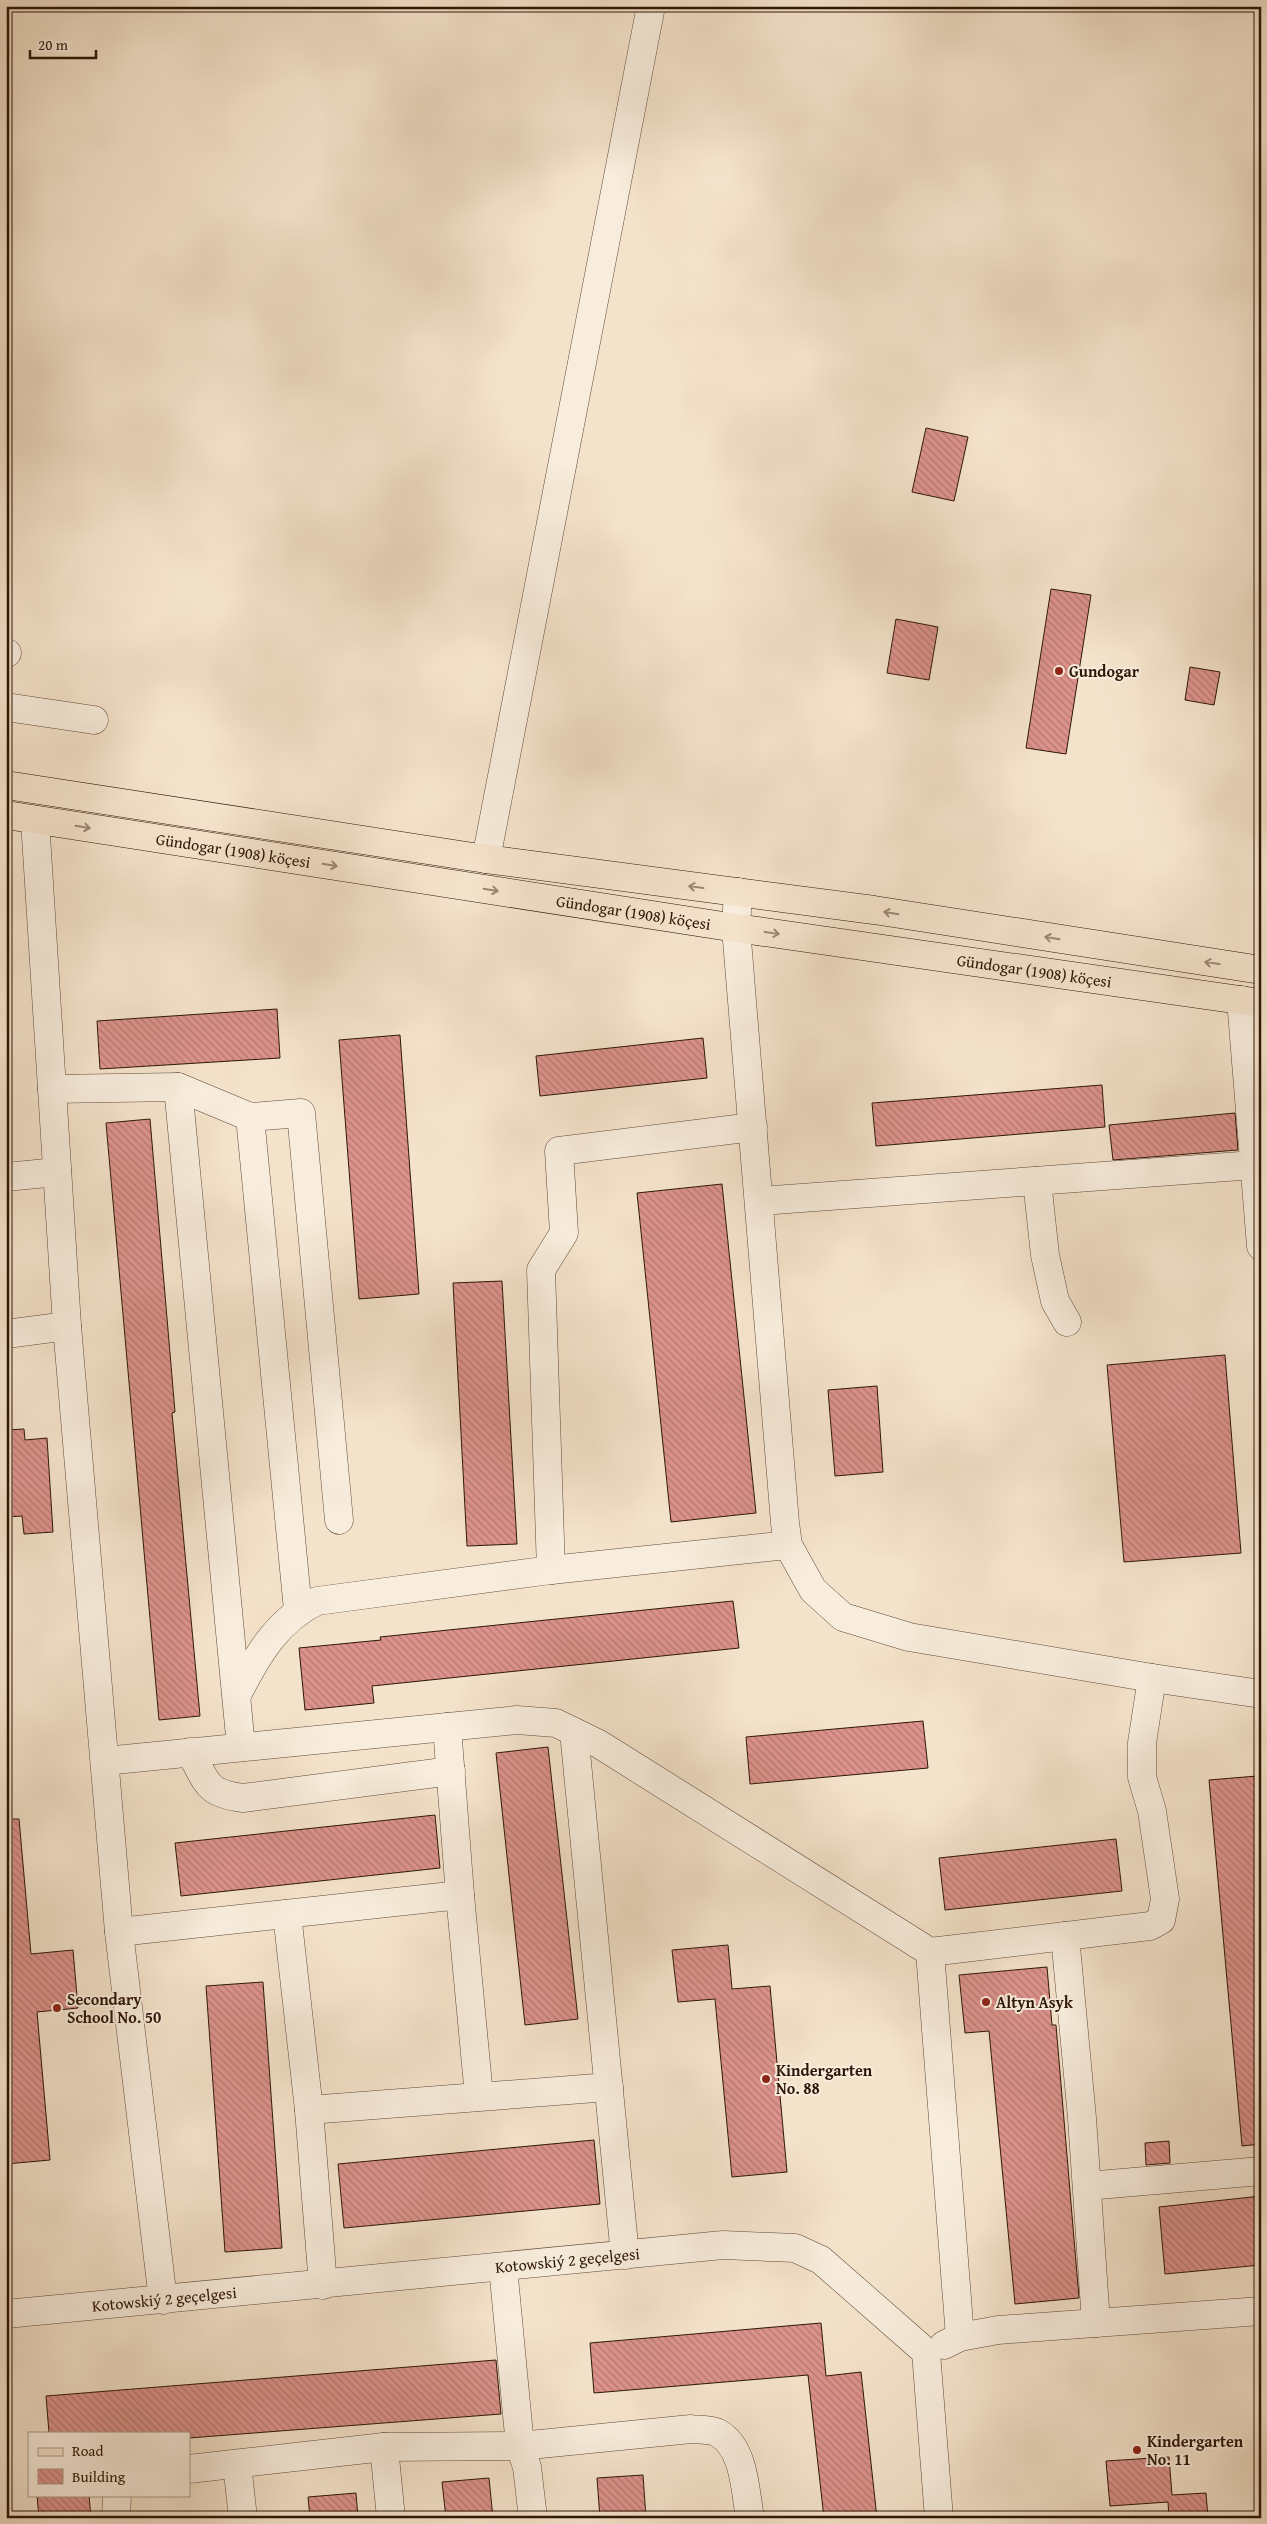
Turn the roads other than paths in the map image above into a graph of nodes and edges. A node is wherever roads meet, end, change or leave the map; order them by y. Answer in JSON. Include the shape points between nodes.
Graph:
{"nodes":[{"id":1,"x":651,"y":6,"type":"edge"},
{"id":2,"x":6,"y":707,"type":"edge"},
{"id":3,"x":94,"y":720,"type":"dead end"},
{"id":4,"x":6,"y":785,"type":"edge"},
{"id":5,"x":37,"y":790,"type":"junction"},
{"id":6,"x":6,"y":816,"type":"edge"},
{"id":7,"x":35,"y":820,"type":"junction"},
{"id":8,"x":486,"y":859,"type":"junction"},
{"id":9,"x":738,"y":892,"type":"junction"},
{"id":10,"x":736,"y":928,"type":"junction"},
{"id":11,"x":1261,"y":970,"type":"edge"},
{"id":12,"x":1251,"y":1002,"type":"edge"},
{"id":13,"x":178,"y":1088,"type":"junction"},
{"id":14,"x":52,"y":1089,"type":"junction"},
{"id":15,"x":250,"y":1117,"type":"junction"},
{"id":16,"x":753,"y":1127,"type":"junction"},
{"id":17,"x":1254,"y":1165,"type":"junction"},
{"id":18,"x":57,"y":1172,"type":"junction"},
{"id":19,"x":6,"y":1177,"type":"edge"},
{"id":20,"x":1037,"y":1181,"type":"junction"},
{"id":21,"x":760,"y":1202,"type":"junction"},
{"id":22,"x":1261,"y":1246,"type":"edge"},
{"id":23,"x":1067,"y":1322,"type":"dead end"},
{"id":24,"x":67,"y":1326,"type":"junction"},
{"id":25,"x":6,"y":1334,"type":"edge"},
{"id":26,"x":339,"y":1520,"type":"dead end"},
{"id":27,"x":788,"y":1545,"type":"junction"},
{"id":28,"x":551,"y":1570,"type":"junction"},
{"id":29,"x":298,"y":1610,"type":"junction"},
{"id":30,"x":1152,"y":1678,"type":"junction"},
{"id":31,"x":1261,"y":1694,"type":"edge"},
{"id":32,"x":237,"y":1695,"type":"junction"},
{"id":33,"x":447,"y":1727,"type":"junction"},
{"id":34,"x":574,"y":1732,"type":"junction"},
{"id":35,"x":241,"y":1747,"type":"junction"},
{"id":36,"x":190,"y":1752,"type":"junction"},
{"id":37,"x":104,"y":1761,"type":"junction"},
{"id":38,"x":451,"y":1771,"type":"junction"},
{"id":39,"x":460,"y":1895,"type":"junction"},
{"id":40,"x":287,"y":1914,"type":"junction"},
{"id":41,"x":119,"y":1932,"type":"junction"},
{"id":42,"x":1065,"y":1936,"type":"junction"},
{"id":43,"x":930,"y":1952,"type":"junction"},
{"id":44,"x":608,"y":2087,"type":"junction"},
{"id":45,"x":479,"y":2096,"type":"junction"},
{"id":46,"x":309,"y":2110,"type":"junction"},
{"id":47,"x":1261,"y":2171,"type":"edge"},
{"id":48,"x":1087,"y":2186,"type":"junction"},
{"id":49,"x":625,"y":2255,"type":"junction"},
{"id":50,"x":503,"y":2267,"type":"junction"},
{"id":51,"x":323,"y":2285,"type":"junction"},
{"id":52,"x":163,"y":2300,"type":"junction"},
{"id":53,"x":1261,"y":2311,"type":"edge"},
{"id":54,"x":6,"y":2314,"type":"edge"},
{"id":55,"x":1096,"y":2323,"type":"junction"},
{"id":56,"x":960,"y":2337,"type":"junction"},
{"id":57,"x":926,"y":2352,"type":"junction"},
{"id":58,"x":520,"y":2446,"type":"junction"},
{"id":59,"x":384,"y":2447,"type":"junction"},
{"id":60,"x":236,"y":2464,"type":"junction"},
{"id":61,"x":190,"y":2469,"type":"edge"},
{"id":62,"x":117,"y":2496,"type":"edge"},
{"id":63,"x":116,"y":2518,"type":"edge"},
{"id":64,"x":243,"y":2518,"type":"edge"},
{"id":65,"x":391,"y":2518,"type":"edge"},
{"id":66,"x":534,"y":2518,"type":"edge"},
{"id":67,"x":750,"y":2518,"type":"edge"},
{"id":68,"x":939,"y":2518,"type":"edge"}],
"edges":[{"from":1,"to":8,"type":"street"},
{"from":2,"to":3,"type":"street"},
{"from":4,"to":5,"type":"main road","name":"Gündogar (1908) köçesi"},
{"from":5,"to":7,"type":"main road"},
{"from":5,"to":8,"type":"main road","name":"Gündogar (1908) köçesi"},
{"from":6,"to":7,"type":"main road","name":"Gündogar (1908) köçesi"},
{"from":7,"to":10,"type":"main road","name":"Gündogar (1908) köçesi","one_way":true},
{"from":7,"to":14,"type":"street"},
{"from":9,"to":8,"type":"main road","name":"Gündogar (1908) köçesi","one_way":true},
{"from":9,"to":10,"type":"street"},
{"from":11,"to":9,"type":"main road","name":"Gündogar (1908) köçesi","one_way":true},
{"from":10,"to":12,"type":"main road","name":"Gündogar (1908) köçesi","one_way":true},
{"from":10,"to":16,"type":"street"},
{"from":12,"to":17,"type":"street"},
{"from":13,"to":14,"type":"street"},
{"from":13,"to":15,"type":"street"},
{"from":13,"to":32,"type":"street"},
{"from":14,"to":18,"type":"street"},
{"from":15,"to":26,"type":"street","via":[[301,1113]]},
{"from":15,"to":29,"type":"street"},
{"from":16,"to":21,"type":"street"},
{"from":16,"to":28,"type":"street","via":[[558,1150],[564,1233],[541,1270]]},
{"from":17,"to":20,"type":"street"},
{"from":17,"to":22,"type":"street"},
{"from":18,"to":19,"type":"street"},
{"from":18,"to":24,"type":"street"},
{"from":20,"to":21,"type":"street"},
{"from":20,"to":23,"type":"street","via":[[1045,1255],[1055,1301]]},
{"from":21,"to":27,"type":"street"},
{"from":24,"to":25,"type":"street"},
{"from":24,"to":37,"type":"street"},
{"from":27,"to":28,"type":"street"},
{"from":27,"to":30,"type":"street","via":[[813,1590],[843,1617],[909,1637]]},
{"from":28,"to":29,"type":"street","via":[[317,1601]]},
{"from":29,"to":32,"type":"street","via":[[257,1655]]},
{"from":30,"to":31,"type":"street"},
{"from":30,"to":42,"type":"street","via":[[1142,1743],[1142,1777],[1152,1811],[1165,1899],[1161,1920],[1150,1926]]},
{"from":32,"to":35,"type":"street"},
{"from":33,"to":34,"type":"street","via":[[517,1720],[556,1723]]},
{"from":33,"to":35,"type":"street"},
{"from":33,"to":38,"type":"street"},
{"from":34,"to":43,"type":"street","via":[[599,1744]]},
{"from":34,"to":44,"type":"street"},
{"from":35,"to":36,"type":"street"},
{"from":36,"to":37,"type":"street"},
{"from":36,"to":38,"type":"street","via":[[211,1789],[221,1795],[243,1798]]},
{"from":37,"to":41,"type":"street"},
{"from":38,"to":39,"type":"street"},
{"from":39,"to":40,"type":"street"},
{"from":39,"to":45,"type":"street"},
{"from":40,"to":41,"type":"street"},
{"from":40,"to":46,"type":"street"},
{"from":41,"to":52,"type":"street"},
{"from":42,"to":43,"type":"street"},
{"from":42,"to":48,"type":"street"},
{"from":43,"to":56,"type":"street"},
{"from":44,"to":45,"type":"street"},
{"from":44,"to":49,"type":"street"},
{"from":45,"to":46,"type":"street"},
{"from":46,"to":51,"type":"street"},
{"from":47,"to":48,"type":"street"},
{"from":48,"to":55,"type":"street"},
{"from":49,"to":50,"type":"street","name":"Kotowskiý 2 geçelgesi"},
{"from":49,"to":57,"type":"street","name":"Kotowskiý 2 geçelgesi","via":[[723,2245],[795,2248],[821,2260]]},
{"from":50,"to":51,"type":"street","name":"Kotowskiý 2 geçelgesi"},
{"from":50,"to":58,"type":"street"},
{"from":51,"to":52,"type":"street","name":"Kotowskiý 2 geçelgesi"},
{"from":52,"to":54,"type":"street","name":"Kotowskiý 2 geçelgesi"},
{"from":53,"to":55,"type":"street"},
{"from":55,"to":56,"type":"street","via":[[998,2330]]},
{"from":56,"to":57,"type":"street"},
{"from":57,"to":68,"type":"street"},
{"from":58,"to":59,"type":"street"},
{"from":58,"to":66,"type":"street","via":[[527,2467]]},
{"from":58,"to":67,"type":"street","via":[[691,2429],[717,2432],[734,2447]]},
{"from":59,"to":60,"type":"street"},
{"from":59,"to":65,"type":"street"},
{"from":60,"to":61,"type":"street"},
{"from":60,"to":64,"type":"street"},
{"from":62,"to":63,"type":"street"}]}
